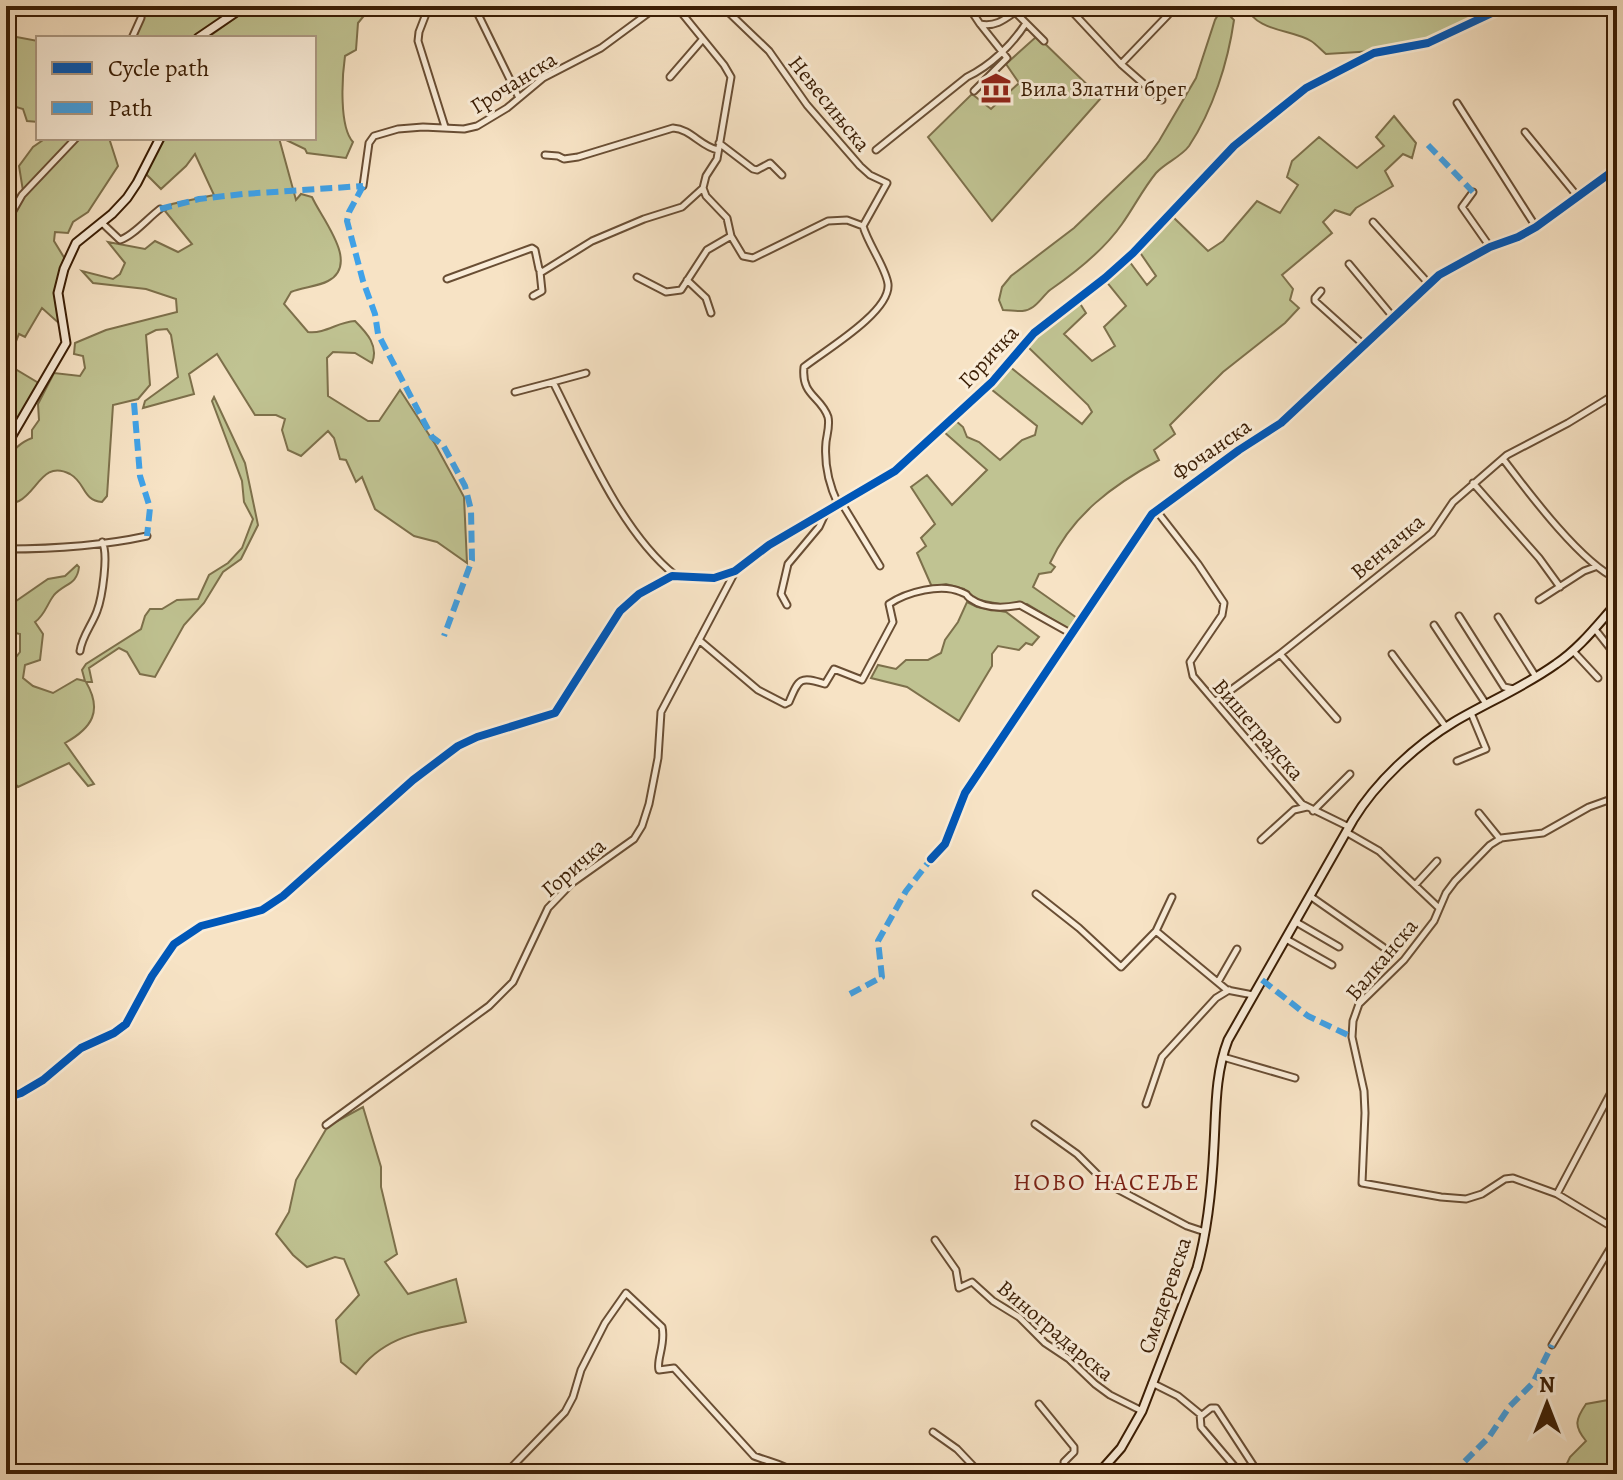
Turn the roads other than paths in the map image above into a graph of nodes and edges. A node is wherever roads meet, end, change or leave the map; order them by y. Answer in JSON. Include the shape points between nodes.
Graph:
{"nodes":[{"id":1,"x":142,"y":6,"type":"edge"},
{"id":2,"x":245,"y":6,"type":"edge"},
{"id":3,"x":429,"y":6,"type":"edge"},
{"id":4,"x":474,"y":6,"type":"edge"},
{"id":5,"x":658,"y":6,"type":"edge"},
{"id":6,"x":676,"y":6,"type":"edge"},
{"id":7,"x":722,"y":6,"type":"edge"},
{"id":8,"x":968,"y":6,"type":"edge"},
{"id":9,"x":1067,"y":6,"type":"edge"},
{"id":10,"x":1507,"y":6,"type":"edge"},
{"id":11,"x":1013,"y":9,"type":"edge"},
{"id":12,"x":1168,"y":15,"type":"dead end"},
{"id":13,"x":1026,"y":23,"type":"junction"},
{"id":14,"x":980,"y":24,"type":"junction"},
{"id":15,"x":133,"y":36,"type":"edge"},
{"id":16,"x":201,"y":36,"type":"edge"},
{"id":17,"x":702,"y":40,"type":"junction"},
{"id":18,"x":1044,"y":41,"type":"dead end"},
{"id":19,"x":1002,"y":51,"type":"junction"},
{"id":20,"x":1121,"y":64,"type":"junction"},
{"id":21,"x":670,"y":77,"type":"dead end"},
{"id":22,"x":974,"y":91,"type":"dead end"},
{"id":23,"x":519,"y":98,"type":"junction"},
{"id":24,"x":1162,"y":100,"type":"dead end"},
{"id":25,"x":1457,"y":103,"type":"dead end"},
{"id":26,"x":445,"y":127,"type":"junction"},
{"id":27,"x":1525,"y":132,"type":"dead end"},
{"id":28,"x":74,"y":140,"type":"edge"},
{"id":29,"x":159,"y":140,"type":"edge"},
{"id":30,"x":719,"y":147,"type":"junction"},
{"id":31,"x":876,"y":150,"type":"dead end"},
{"id":32,"x":545,"y":155,"type":"dead end"},
{"id":33,"x":1617,"y":168,"type":"edge"},
{"id":34,"x":782,"y":175,"type":"dead end"},
{"id":35,"x":363,"y":186,"type":"dead end"},
{"id":36,"x":703,"y":188,"type":"junction"},
{"id":37,"x":1473,"y":192,"type":"dead end"},
{"id":38,"x":1578,"y":197,"type":"junction"},
{"id":39,"x":160,"y":209,"type":"dead end"},
{"id":40,"x":101,"y":222,"type":"junction"},
{"id":41,"x":1373,"y":222,"type":"dead end"},
{"id":42,"x":6,"y":223,"type":"edge"},
{"id":43,"x":863,"y":226,"type":"junction"},
{"id":44,"x":1536,"y":227,"type":"junction"},
{"id":45,"x":731,"y":236,"type":"junction"},
{"id":46,"x":1490,"y":247,"type":"junction"},
{"id":47,"x":1349,"y":264,"type":"dead end"},
{"id":48,"x":540,"y":272,"type":"junction"},
{"id":49,"x":637,"y":277,"type":"dead end"},
{"id":50,"x":447,"y":279,"type":"dead end"},
{"id":51,"x":687,"y":280,"type":"junction"},
{"id":52,"x":1429,"y":284,"type":"junction"},
{"id":53,"x":1321,"y":291,"type":"dead end"},
{"id":54,"x":533,"y":296,"type":"dead end"},
{"id":55,"x":711,"y":313,"type":"dead end"},
{"id":56,"x":1393,"y":317,"type":"junction"},
{"id":57,"x":1365,"y":346,"type":"junction"},
{"id":58,"x":586,"y":373,"type":"dead end"},
{"id":59,"x":553,"y":382,"type":"junction"},
{"id":60,"x":515,"y":392,"type":"dead end"},
{"id":61,"x":1617,"y":393,"type":"edge"},
{"id":62,"x":6,"y":446,"type":"edge"},
{"id":63,"x":1503,"y":459,"type":"junction"},
{"id":64,"x":1473,"y":483,"type":"junction"},
{"id":65,"x":839,"y":503,"type":"junction"},
{"id":66,"x":1156,"y":510,"type":"junction"},
{"id":67,"x":826,"y":512,"type":"junction"},
{"id":68,"x":147,"y":536,"type":"dead end"},
{"id":69,"x":102,"y":542,"type":"junction"},
{"id":70,"x":6,"y":549,"type":"edge"},
{"id":71,"x":880,"y":566,"type":"dead end"},
{"id":72,"x":1596,"y":567,"type":"junction"},
{"id":73,"x":735,"y":571,"type":"junction"},
{"id":74,"x":675,"y":576,"type":"junction"},
{"id":75,"x":1617,"y":579,"type":"edge"},
{"id":76,"x":1560,"y":587,"type":"junction"},
{"id":77,"x":1539,"y":600,"type":"dead end"},
{"id":78,"x":1617,"y":604,"type":"edge"},
{"id":79,"x":787,"y":605,"type":"dead end"},
{"id":80,"x":1459,"y":616,"type":"dead end"},
{"id":81,"x":1498,"y":617,"type":"dead end"},
{"id":82,"x":1434,"y":625,"type":"dead end"},
{"id":83,"x":1594,"y":628,"type":"junction"},
{"id":84,"x":1071,"y":633,"type":"junction"},
{"id":85,"x":699,"y":640,"type":"junction"},
{"id":86,"x":80,"y":651,"type":"dead end"},
{"id":87,"x":1573,"y":651,"type":"junction"},
{"id":88,"x":1280,"y":654,"type":"junction"},
{"id":89,"x":1392,"y":654,"type":"dead end"},
{"id":90,"x":1617,"y":657,"type":"edge"},
{"id":91,"x":1536,"y":677,"type":"junction"},
{"id":92,"x":1598,"y":678,"type":"dead end"},
{"id":93,"x":1514,"y":689,"type":"junction"},
{"id":94,"x":1216,"y":701,"type":"junction"},
{"id":95,"x":1486,"y":704,"type":"junction"},
{"id":96,"x":1471,"y":713,"type":"junction"},
{"id":97,"x":1337,"y":719,"type":"dead end"},
{"id":98,"x":1446,"y":727,"type":"junction"},
{"id":99,"x":1457,"y":761,"type":"dead end"},
{"id":100,"x":1350,"y":774,"type":"dead end"},
{"id":101,"x":1617,"y":797,"type":"edge"},
{"id":102,"x":1310,"y":809,"type":"junction"},
{"id":103,"x":1479,"y":813,"type":"dead end"},
{"id":104,"x":1348,"y":829,"type":"junction"},
{"id":105,"x":1500,"y":839,"type":"junction"},
{"id":106,"x":1261,"y":840,"type":"dead end"},
{"id":107,"x":931,"y":859,"type":"dead end"},
{"id":108,"x":1437,"y":861,"type":"dead end"},
{"id":109,"x":1415,"y":885,"type":"junction"},
{"id":110,"x":1036,"y":894,"type":"dead end"},
{"id":111,"x":1310,"y":896,"type":"junction"},
{"id":112,"x":1172,"y":897,"type":"dead end"},
{"id":113,"x":1439,"y":908,"type":"junction"},
{"id":114,"x":1296,"y":922,"type":"junction"},
{"id":115,"x":1156,"y":931,"type":"junction"},
{"id":116,"x":1286,"y":939,"type":"junction"},
{"id":117,"x":1339,"y":947,"type":"dead end"},
{"id":118,"x":1383,"y":947,"type":"dead end"},
{"id":119,"x":1237,"y":949,"type":"dead end"},
{"id":120,"x":1332,"y":965,"type":"dead end"},
{"id":121,"x":1218,"y":982,"type":"junction"},
{"id":122,"x":1229,"y":990,"type":"junction"},
{"id":123,"x":1254,"y":995,"type":"junction"},
{"id":124,"x":1223,"y":1057,"type":"junction"},
{"id":125,"x":1295,"y":1078,"type":"dead end"},
{"id":126,"x":1617,"y":1081,"type":"edge"},
{"id":127,"x":6,"y":1098,"type":"edge"},
{"id":128,"x":1146,"y":1104,"type":"dead end"},
{"id":129,"x":1035,"y":1124,"type":"dead end"},
{"id":130,"x":326,"y":1125,"type":"dead end"},
{"id":131,"x":1557,"y":1194,"type":"junction"},
{"id":132,"x":1617,"y":1230,"type":"edge"},
{"id":133,"x":1205,"y":1232,"type":"junction"},
{"id":134,"x":1617,"y":1237,"type":"edge"},
{"id":135,"x":935,"y":1240,"type":"dead end"},
{"id":136,"x":1552,"y":1345,"type":"dead end"},
{"id":137,"x":1152,"y":1383,"type":"junction"},
{"id":138,"x":1039,"y":1404,"type":"dead end"},
{"id":139,"x":1142,"y":1411,"type":"junction"},
{"id":140,"x":1201,"y":1416,"type":"junction"},
{"id":141,"x":933,"y":1432,"type":"dead end"},
{"id":142,"x":505,"y":1474,"type":"edge"},
{"id":143,"x":797,"y":1474,"type":"edge"},
{"id":144,"x":976,"y":1474,"type":"edge"},
{"id":145,"x":1068,"y":1474,"type":"edge"},
{"id":146,"x":1098,"y":1474,"type":"edge"},
{"id":147,"x":1241,"y":1474,"type":"edge"},
{"id":148,"x":1259,"y":1474,"type":"edge"}],
"edges":[{"from":1,"to":15,"type":"street"},
{"from":2,"to":16,"type":"main road"},
{"from":3,"to":26,"type":"street","via":[[418,41]]},
{"from":4,"to":23,"type":"street"},
{"from":5,"to":23,"type":"street","name":"Грочанска"},
{"from":6,"to":17,"type":"street"},
{"from":7,"to":43,"type":"street","name":"Невесињска","via":[[769,51],[814,115],[860,166],[887,183]]},
{"from":8,"to":14,"type":"street"},
{"from":9,"to":20,"type":"street"},
{"from":10,"to":65,"type":"street","name":"Горичка","via":[[1428,43],[1374,53],[1306,88],[1234,146],[1133,253],[1034,333],[992,382],[895,471]]},
{"from":11,"to":13,"type":"street"},
{"from":11,"to":14,"type":"street","via":[[1000,23]]},
{"from":12,"to":20,"type":"street"},
{"from":13,"to":18,"type":"street"},
{"from":13,"to":19,"type":"street"},
{"from":14,"to":19,"type":"street"},
{"from":17,"to":21,"type":"street"},
{"from":17,"to":30,"type":"street","via":[[731,77]]},
{"from":19,"to":22,"type":"street","via":[[1006,62]]},
{"from":19,"to":31,"type":"street"},
{"from":20,"to":24,"type":"street"},
{"from":23,"to":26,"type":"street","name":"Грочанска","via":[[477,126]]},
{"from":25,"to":44,"type":"street"},
{"from":26,"to":35,"type":"street","name":"Грочанска","via":[[374,136]]},
{"from":27,"to":38,"type":"street"},
{"from":28,"to":42,"type":"street","via":[[22,195]]},
{"from":29,"to":40,"type":"main road","via":[[137,183]]},
{"from":30,"to":32,"type":"street","via":[[708,147],[673,128],[578,157]]},
{"from":30,"to":34,"type":"street","via":[[753,169],[770,163]]},
{"from":30,"to":36,"type":"street"},
{"from":33,"to":38,"type":"street","name":"Фочанска"},
{"from":36,"to":45,"type":"street","via":[[727,218]]},
{"from":36,"to":48,"type":"street","via":[[682,207],[592,241]]},
{"from":37,"to":46,"type":"street","via":[[1462,207]]},
{"from":38,"to":44,"type":"street","name":"Фочанска"},
{"from":39,"to":40,"type":"street","via":[[120,240]]},
{"from":40,"to":62,"type":"main road","via":[[76,243],[64,269],[58,304],[66,343]]},
{"from":41,"to":52,"type":"street"},
{"from":43,"to":45,"type":"street","via":[[828,221],[751,259]]},
{"from":43,"to":65,"type":"street","via":[[887,280],[886,296],[875,312],[804,367],[803,377],[829,420],[827,469]]},
{"from":44,"to":46,"type":"street","name":"Фочанска"},
{"from":45,"to":51,"type":"street","via":[[707,250]]},
{"from":46,"to":52,"type":"street","name":"Фочанска"},
{"from":47,"to":56,"type":"street"},
{"from":48,"to":50,"type":"street","via":[[532,248]]},
{"from":48,"to":54,"type":"street","via":[[542,291]]},
{"from":49,"to":51,"type":"street","via":[[666,292],[681,290]]},
{"from":51,"to":55,"type":"street","via":[[706,298]]},
{"from":52,"to":56,"type":"street","name":"Фочанска"},
{"from":53,"to":57,"type":"street","via":[[1315,301]]},
{"from":56,"to":57,"type":"street","name":"Фочанска"},
{"from":57,"to":66,"type":"street","name":"Фочанска","via":[[1281,423]]},
{"from":58,"to":59,"type":"street"},
{"from":59,"to":60,"type":"street"},
{"from":59,"to":74,"type":"street","via":[[622,511]]},
{"from":61,"to":63,"type":"street","name":"Венчачка"},
{"from":63,"to":64,"type":"street","name":"Венчачка"},
{"from":63,"to":72,"type":"street"},
{"from":64,"to":76,"type":"street"},
{"from":64,"to":88,"type":"street","name":"Венчачка","via":[[1432,533]]},
{"from":65,"to":67,"type":"street","name":"Горичка"},
{"from":65,"to":71,"type":"street"},
{"from":66,"to":84,"type":"street","name":"Фочанска"},
{"from":66,"to":94,"type":"street","name":"Вишеградска","via":[[1224,603],[1222,615],[1189,665]]},
{"from":67,"to":73,"type":"street","name":"Горичка"},
{"from":67,"to":79,"type":"street","name":"Горичка","via":[[788,564],[781,594]]},
{"from":68,"to":69,"type":"street"},
{"from":69,"to":70,"type":"street"},
{"from":69,"to":86,"type":"street","via":[[106,552],[98,609]]},
{"from":72,"to":75,"type":"street"},
{"from":72,"to":76,"type":"street"},
{"from":73,"to":74,"type":"street","name":"Горичка","via":[[714,578]]},
{"from":73,"to":85,"type":"street","name":"Горичка"},
{"from":74,"to":127,"type":"street","name":"Горичка","via":[[625,605],[555,713],[458,746],[283,896],[262,910],[201,926],[174,944],[126,1024],[66,1058],[43,1080]]},
{"from":76,"to":77,"type":"street"},
{"from":78,"to":83,"type":"main road","name":"Смедеревска"},
{"from":80,"to":93,"type":"street","via":[[1504,687]]},
{"from":81,"to":91,"type":"street"},
{"from":82,"to":95,"type":"street"},
{"from":83,"to":87,"type":"main road","name":"Смедеревска"},
{"from":83,"to":90,"type":"street"},
{"from":84,"to":85,"type":"street","via":[[1020,605],[987,605],[946,587],[919,592],[889,604],[893,622],[862,680],[834,669],[825,684],[801,680],[785,704],[755,688]]},
{"from":84,"to":107,"type":"street","name":"Фочанска","via":[[965,793],[945,844]]},
{"from":85,"to":130,"type":"street","name":"Горичка","via":[[661,712],[658,758],[645,818],[634,839],[572,883],[548,908],[513,982],[476,1018]]},
{"from":87,"to":91,"type":"main road","name":"Смедеревска"},
{"from":87,"to":92,"type":"street"},
{"from":88,"to":94,"type":"street","name":"Венчачка"},
{"from":88,"to":97,"type":"street"},
{"from":89,"to":98,"type":"street"},
{"from":91,"to":93,"type":"main road","name":"Смедеревска"},
{"from":93,"to":95,"type":"main road","name":"Смедеревска"},
{"from":94,"to":102,"type":"street","name":"Вишеградска"},
{"from":95,"to":96,"type":"main road","name":"Смедеревска"},
{"from":96,"to":98,"type":"main road","name":"Смедеревска"},
{"from":96,"to":99,"type":"street","via":[[1486,749]]},
{"from":98,"to":104,"type":"main road","name":"Смедеревска","via":[[1372,794]]},
{"from":100,"to":102,"type":"street"},
{"from":101,"to":105,"type":"street","via":[[1543,833]]},
{"from":102,"to":104,"type":"street","name":"Вишеградска"},
{"from":102,"to":106,"type":"street","via":[[1294,810]]},
{"from":103,"to":105,"type":"street"},
{"from":104,"to":109,"type":"street","name":"Вишеградска"},
{"from":104,"to":111,"type":"main road","name":"Смедеревска"},
{"from":105,"to":113,"type":"street","name":"Балканска","via":[[1455,881]]},
{"from":108,"to":109,"type":"street"},
{"from":109,"to":113,"type":"street","name":"Вишеградска"},
{"from":110,"to":115,"type":"street","via":[[1121,967]]},
{"from":111,"to":114,"type":"main road","name":"Смедеревска"},
{"from":111,"to":118,"type":"street"},
{"from":112,"to":115,"type":"street"},
{"from":113,"to":131,"type":"street","name":"Балканска","via":[[1404,960],[1357,1009],[1352,1037],[1365,1113],[1362,1183],[1458,1199],[1474,1197],[1509,1178]]},
{"from":114,"to":116,"type":"main road","name":"Смедеревска"},
{"from":114,"to":117,"type":"street"},
{"from":115,"to":121,"type":"street"},
{"from":116,"to":120,"type":"street"},
{"from":116,"to":123,"type":"main road","name":"Смедеревска"},
{"from":119,"to":121,"type":"street"},
{"from":121,"to":122,"type":"street"},
{"from":122,"to":123,"type":"street"},
{"from":122,"to":128,"type":"street","via":[[1162,1057]]},
{"from":123,"to":124,"type":"main road","name":"Смедеревска"},
{"from":124,"to":125,"type":"street"},
{"from":124,"to":133,"type":"main road","name":"Смедеревска"},
{"from":126,"to":131,"type":"street"},
{"from":129,"to":133,"type":"street","via":[[1106,1183]]},
{"from":131,"to":132,"type":"street"},
{"from":133,"to":137,"type":"main road","name":"Смедеревска","via":[[1194,1276]]},
{"from":134,"to":136,"type":"street"},
{"from":135,"to":139,"type":"street","name":"Виноградарска","via":[[956,1270],[959,1288],[977,1283],[1095,1384]]},
{"from":137,"to":139,"type":"main road","name":"Смедеревска"},
{"from":137,"to":140,"type":"street"},
{"from":138,"to":145,"type":"street","via":[[1074,1447],[1064,1462]]},
{"from":139,"to":146,"type":"main road","name":"Смедеревска"},
{"from":140,"to":147,"type":"street","via":[[1201,1427]]},
{"from":140,"to":148,"type":"street","via":[[1216,1408]]},
{"from":141,"to":144,"type":"street","via":[[967,1459]]},
{"from":142,"to":143,"type":"street","via":[[565,1412],[579,1374],[625,1293],[662,1327],[658,1369],[674,1368],[754,1456]]}]}
